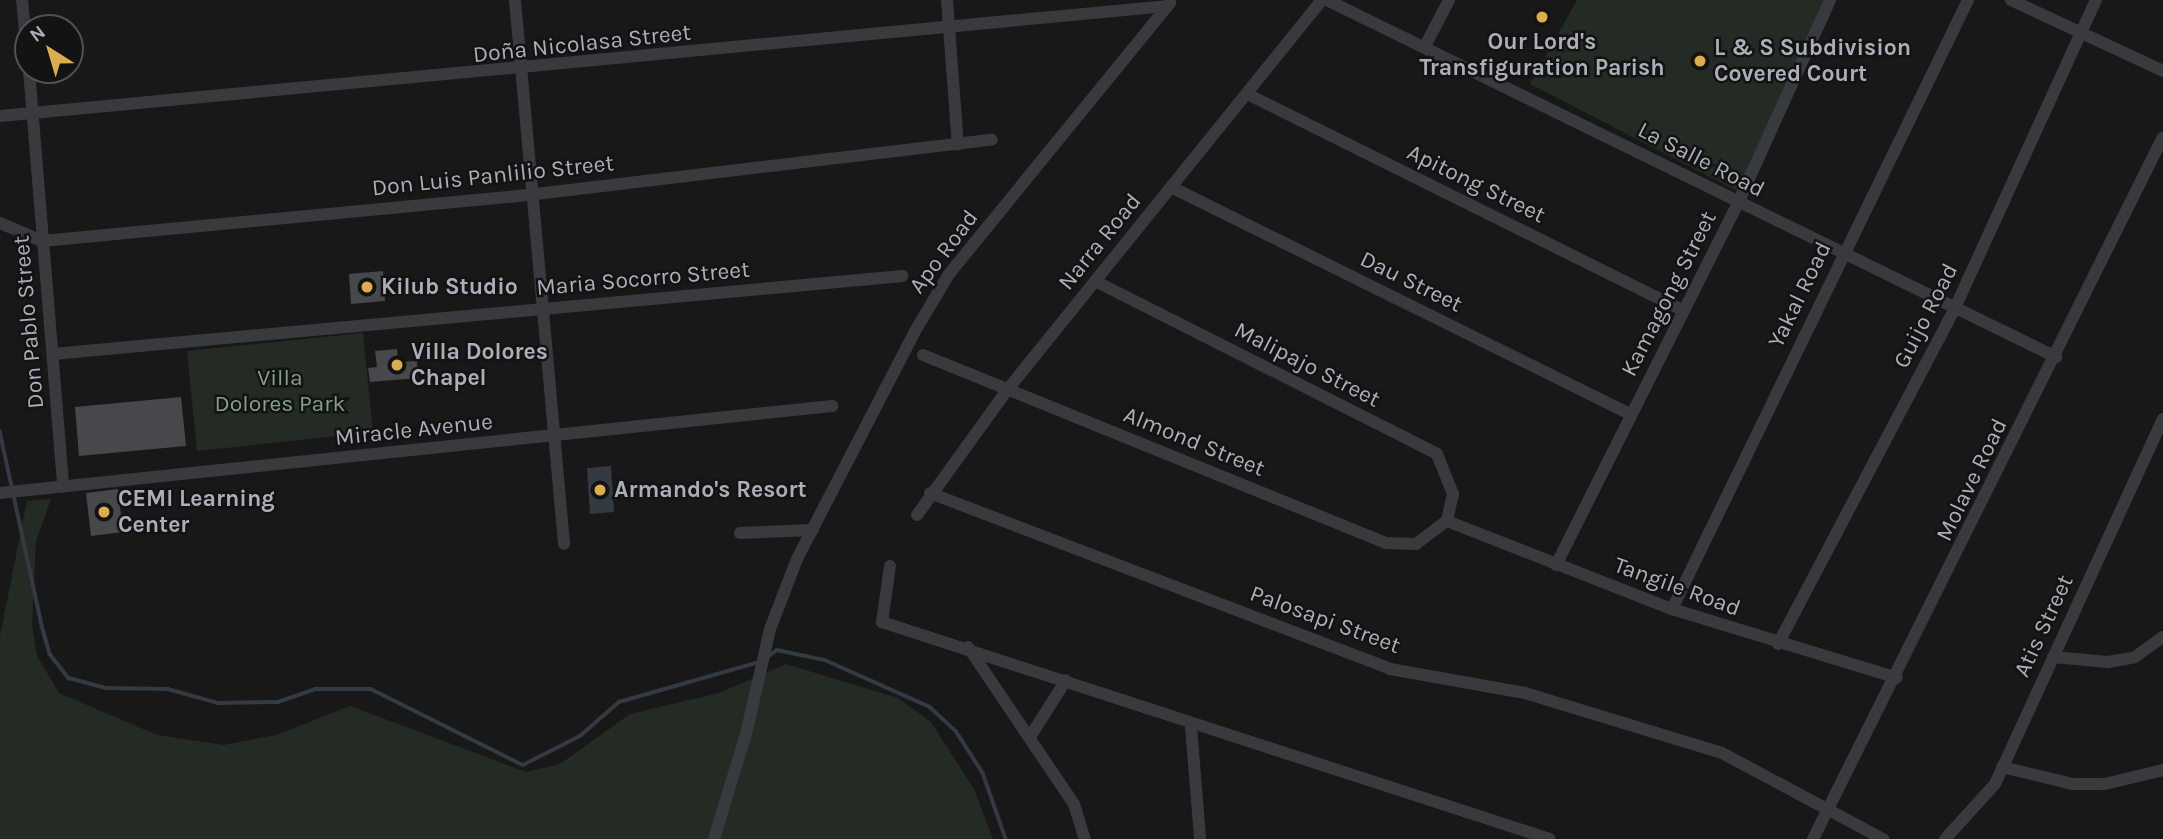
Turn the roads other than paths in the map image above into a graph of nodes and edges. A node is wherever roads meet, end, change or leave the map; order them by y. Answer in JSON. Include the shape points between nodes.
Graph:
{"nodes":[{"id":1,"x":515,"y":0,"type":"edge"},
{"id":2,"x":947,"y":0,"type":"edge"},
{"id":3,"x":1324,"y":0,"type":"edge"},
{"id":4,"x":1449,"y":0,"type":"edge"},
{"id":5,"x":1830,"y":0,"type":"edge"},
{"id":6,"x":1968,"y":0,"type":"edge"},
{"id":7,"x":2011,"y":0,"type":"edge"},
{"id":8,"x":2096,"y":0,"type":"edge"},
{"id":9,"x":1170,"y":3,"type":"edge"},
{"id":10,"x":950,"y":28,"type":"junction"},
{"id":11,"x":2081,"y":34,"type":"junction"},
{"id":12,"x":1425,"y":46,"type":"junction"},
{"id":13,"x":521,"y":71,"type":"junction"},
{"id":14,"x":2163,"y":71,"type":"edge"},
{"id":15,"x":30,"y":84,"type":"edge"},
{"id":16,"x":1249,"y":95,"type":"junction"},
{"id":17,"x":33,"y":114,"type":"junction"},
{"id":18,"x":0,"y":117,"type":"edge"},
{"id":19,"x":2163,"y":137,"type":"edge"},
{"id":20,"x":992,"y":140,"type":"dead end"},
{"id":21,"x":958,"y":145,"type":"junction"},
{"id":22,"x":1171,"y":187,"type":"junction"},
{"id":23,"x":536,"y":194,"type":"junction"},
{"id":24,"x":1738,"y":204,"type":"junction"},
{"id":25,"x":0,"y":223,"type":"edge"},
{"id":26,"x":42,"y":241,"type":"junction"},
{"id":27,"x":1844,"y":253,"type":"junction"},
{"id":28,"x":902,"y":276,"type":"dead end"},
{"id":29,"x":1095,"y":281,"type":"junction"},
{"id":30,"x":546,"y":308,"type":"junction"},
{"id":31,"x":1683,"y":310,"type":"junction"},
{"id":32,"x":1954,"y":310,"type":"junction"},
{"id":33,"x":53,"y":354,"type":"junction"},
{"id":34,"x":923,"y":355,"type":"dead end"},
{"id":35,"x":2056,"y":357,"type":"junction"},
{"id":36,"x":1008,"y":389,"type":"junction"},
{"id":37,"x":832,"y":406,"type":"dead end"},
{"id":38,"x":1632,"y":415,"type":"junction"},
{"id":39,"x":2163,"y":419,"type":"edge"},
{"id":40,"x":558,"y":437,"type":"junction"},
{"id":41,"x":63,"y":487,"type":"junction"},
{"id":42,"x":0,"y":493,"type":"edge"},
{"id":43,"x":930,"y":493,"type":"junction"},
{"id":44,"x":917,"y":515,"type":"dead end"},
{"id":45,"x":1447,"y":521,"type":"junction"},
{"id":46,"x":813,"y":530,"type":"junction"},
{"id":47,"x":740,"y":533,"type":"dead end"},
{"id":48,"x":564,"y":544,"type":"dead end"},
{"id":49,"x":1556,"y":565,"type":"junction"},
{"id":50,"x":890,"y":566,"type":"dead end"},
{"id":51,"x":1671,"y":609,"type":"junction"},
{"id":52,"x":2163,"y":637,"type":"edge"},
{"id":53,"x":1778,"y":644,"type":"junction"},
{"id":54,"x":968,"y":646,"type":"junction"},
{"id":55,"x":2053,"y":657,"type":"junction"},
{"id":56,"x":1897,"y":678,"type":"junction"},
{"id":57,"x":1066,"y":680,"type":"junction"},
{"id":58,"x":1191,"y":726,"type":"junction"},
{"id":59,"x":1030,"y":737,"type":"junction"},
{"id":60,"x":2003,"y":766,"type":"junction"},
{"id":61,"x":2163,"y":770,"type":"edge"},
{"id":62,"x":1827,"y":810,"type":"junction"},
{"id":63,"x":714,"y":839,"type":"edge"},
{"id":64,"x":1085,"y":839,"type":"edge"},
{"id":65,"x":1200,"y":839,"type":"edge"},
{"id":66,"x":1550,"y":839,"type":"edge"},
{"id":67,"x":1812,"y":839,"type":"edge"},
{"id":68,"x":1883,"y":839,"type":"edge"},
{"id":69,"x":1945,"y":839,"type":"edge"}],
"edges":[{"from":1,"to":13,"type":"street"},
{"from":2,"to":10,"type":"street"},
{"from":3,"to":12,"type":"street","name":"La Salle Road"},
{"from":3,"to":16,"type":"street","name":"Narra Road"},
{"from":4,"to":12,"type":"street"},
{"from":5,"to":24,"type":"street","name":"Kamagong Street"},
{"from":6,"to":27,"type":"street","name":"Yakal Road"},
{"from":7,"to":11,"type":"street"},
{"from":8,"to":11,"type":"street","name":"Guijo Road"},
{"from":9,"to":10,"type":"street","name":"Doña Nicolasa Street"},
{"from":9,"to":46,"type":"street","name":"Apo Road","via":[[949,274]]},
{"from":10,"to":13,"type":"street","name":"Doña Nicolasa Street"},
{"from":10,"to":21,"type":"street"},
{"from":11,"to":14,"type":"street"},
{"from":11,"to":32,"type":"street","name":"Guijo Road"},
{"from":12,"to":24,"type":"street","name":"La Salle Road"},
{"from":13,"to":17,"type":"street","name":"Doña Nicolasa Street"},
{"from":13,"to":23,"type":"street"},
{"from":15,"to":17,"type":"street","name":"Don Pablo Street"},
{"from":16,"to":22,"type":"street","name":"Narra Road"},
{"from":16,"to":31,"type":"street","name":"Apitong Street"},
{"from":17,"to":18,"type":"street","name":"Doña Nicolasa Street"},
{"from":17,"to":26,"type":"street","name":"Don Pablo Street"},
{"from":19,"to":35,"type":"street","name":"Molave Road"},
{"from":20,"to":21,"type":"street","name":"Don Luis Panlilio Street"},
{"from":21,"to":23,"type":"street","name":"Don Luis Panlilio Street"},
{"from":22,"to":29,"type":"street","name":"Narra Road"},
{"from":22,"to":38,"type":"street","name":"Dau Street"},
{"from":23,"to":26,"type":"street","name":"Don Luis Panlilio Street"},
{"from":23,"to":30,"type":"street"},
{"from":24,"to":27,"type":"street","name":"La Salle Road"},
{"from":24,"to":31,"type":"street","name":"Kamagong Street"},
{"from":25,"to":26,"type":"street","name":"Don Luis Panlilio Street"},
{"from":26,"to":33,"type":"street","name":"Don Pablo Street"},
{"from":27,"to":32,"type":"street","name":"La Salle Road"},
{"from":27,"to":51,"type":"street","name":"Yakal Road"},
{"from":28,"to":30,"type":"street","name":"Maria Socorro Street"},
{"from":29,"to":36,"type":"street","name":"Narra Road"},
{"from":29,"to":45,"type":"street","name":"Malipajo Street","via":[[1437,454],[1453,494]]},
{"from":30,"to":33,"type":"street","name":"Maria Socorro Street"},
{"from":30,"to":40,"type":"street"},
{"from":31,"to":38,"type":"street","name":"Kamagong Street"},
{"from":32,"to":35,"type":"street","name":"La Salle Road"},
{"from":32,"to":53,"type":"street","name":"Guijo Road"},
{"from":33,"to":41,"type":"street","name":"Don Pablo Street"},
{"from":34,"to":36,"type":"street","name":"Almond Street"},
{"from":35,"to":56,"type":"street","name":"Molave Road"},
{"from":36,"to":43,"type":"street","name":"Narra Road"},
{"from":36,"to":45,"type":"street","name":"Almond Street","via":[[1385,543],[1416,544]]},
{"from":37,"to":40,"type":"street","name":"Miracle Avenue"},
{"from":38,"to":49,"type":"street","name":"Kamagong Street"},
{"from":39,"to":55,"type":"street","name":"Atis Street"},
{"from":40,"to":41,"type":"street","name":"Miracle Avenue"},
{"from":40,"to":48,"type":"street"},
{"from":41,"to":42,"type":"street","name":"Miracle Avenue"},
{"from":43,"to":44,"type":"street","name":"Narra Road"},
{"from":43,"to":62,"type":"street","name":"Palosapi Street","via":[[1390,669],[1525,693],[1722,753]]},
{"from":45,"to":49,"type":"street","name":"Tangile Road"},
{"from":46,"to":47,"type":"street"},
{"from":46,"to":63,"type":"street","name":"Apo Road","via":[[769,629]]},
{"from":49,"to":51,"type":"street","name":"Tangile Road"},
{"from":50,"to":54,"type":"street","via":[[882,622]]},
{"from":51,"to":53,"type":"street","name":"Tangile Road"},
{"from":52,"to":55,"type":"street","via":[[2135,657],[2108,662]]},
{"from":53,"to":56,"type":"street","name":"Tangile Road"},
{"from":54,"to":57,"type":"street"},
{"from":54,"to":59,"type":"street"},
{"from":55,"to":60,"type":"street","name":"Atis Street"},
{"from":56,"to":62,"type":"street","name":"Molave Road"},
{"from":57,"to":58,"type":"street"},
{"from":57,"to":59,"type":"street"},
{"from":58,"to":65,"type":"street"},
{"from":58,"to":66,"type":"street"},
{"from":59,"to":64,"type":"street","via":[[1074,804]]},
{"from":60,"to":61,"type":"street","via":[[2073,784],[2105,784]]},
{"from":60,"to":69,"type":"street","name":"Atis Street","via":[[1977,810]]},
{"from":62,"to":67,"type":"street","name":"Molave Road"},
{"from":62,"to":68,"type":"street"}]}
